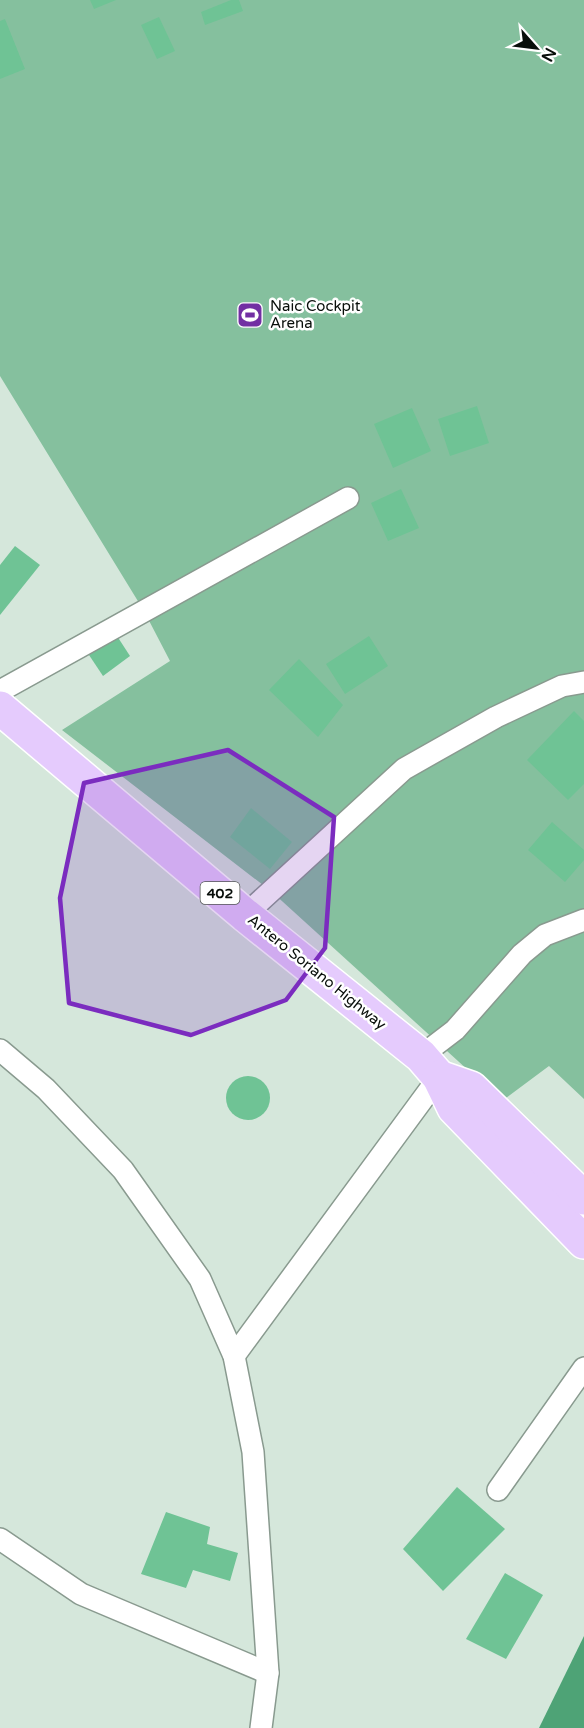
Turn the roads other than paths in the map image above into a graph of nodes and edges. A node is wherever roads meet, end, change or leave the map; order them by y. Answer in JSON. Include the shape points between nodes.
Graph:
{"nodes":[{"id":1,"x":348,"y":498,"type":"dead end"},
{"id":2,"x":584,"y":682,"type":"edge"},
{"id":3,"x":0,"y":691,"type":"edge"},
{"id":4,"x":0,"y":708,"type":"edge"},
{"id":5,"x":245,"y":915,"type":"junction"},
{"id":6,"x":584,"y":920,"type":"edge"},
{"id":7,"x":0,"y":1050,"type":"edge"},
{"id":8,"x":430,"y":1067,"type":"junction"},
{"id":9,"x":584,"y":1198,"type":"edge"},
{"id":10,"x":584,"y":1242,"type":"edge"},
{"id":11,"x":234,"y":1356,"type":"junction"},
{"id":12,"x":584,"y":1368,"type":"edge"},
{"id":13,"x":498,"y":1490,"type":"dead end"},
{"id":14,"x":0,"y":1539,"type":"edge"},
{"id":15,"x":268,"y":1673,"type":"junction"},
{"id":16,"x":261,"y":1728,"type":"edge"}],
"edges":[{"from":1,"to":3,"type":"street"},
{"from":2,"to":5,"type":"street","via":[[562,686],[496,717],[404,769]]},
{"from":4,"to":5,"type":"main road","name":"Antero Soriano Highway","number":"402"},
{"from":5,"to":8,"type":"main road","name":"Antero Soriano Highway","number":"402"},
{"from":6,"to":8,"type":"street","via":[[545,935],[522,954],[455,1030]]},
{"from":7,"to":11,"type":"street","via":[[46,1089],[123,1170],[200,1279]]},
{"from":8,"to":9,"type":"main road","name":"Antero Soriano Highway","number":"402","via":[[471,1088]]},
{"from":8,"to":10,"type":"main road","name":"Antero Soriano Highway","number":"402","via":[[454,1108]]},
{"from":8,"to":11,"type":"street"},
{"from":11,"to":15,"type":"street","via":[[253,1452]]},
{"from":12,"to":13,"type":"street"},
{"from":14,"to":15,"type":"street","via":[[81,1594]]},
{"from":15,"to":16,"type":"street"}]}
